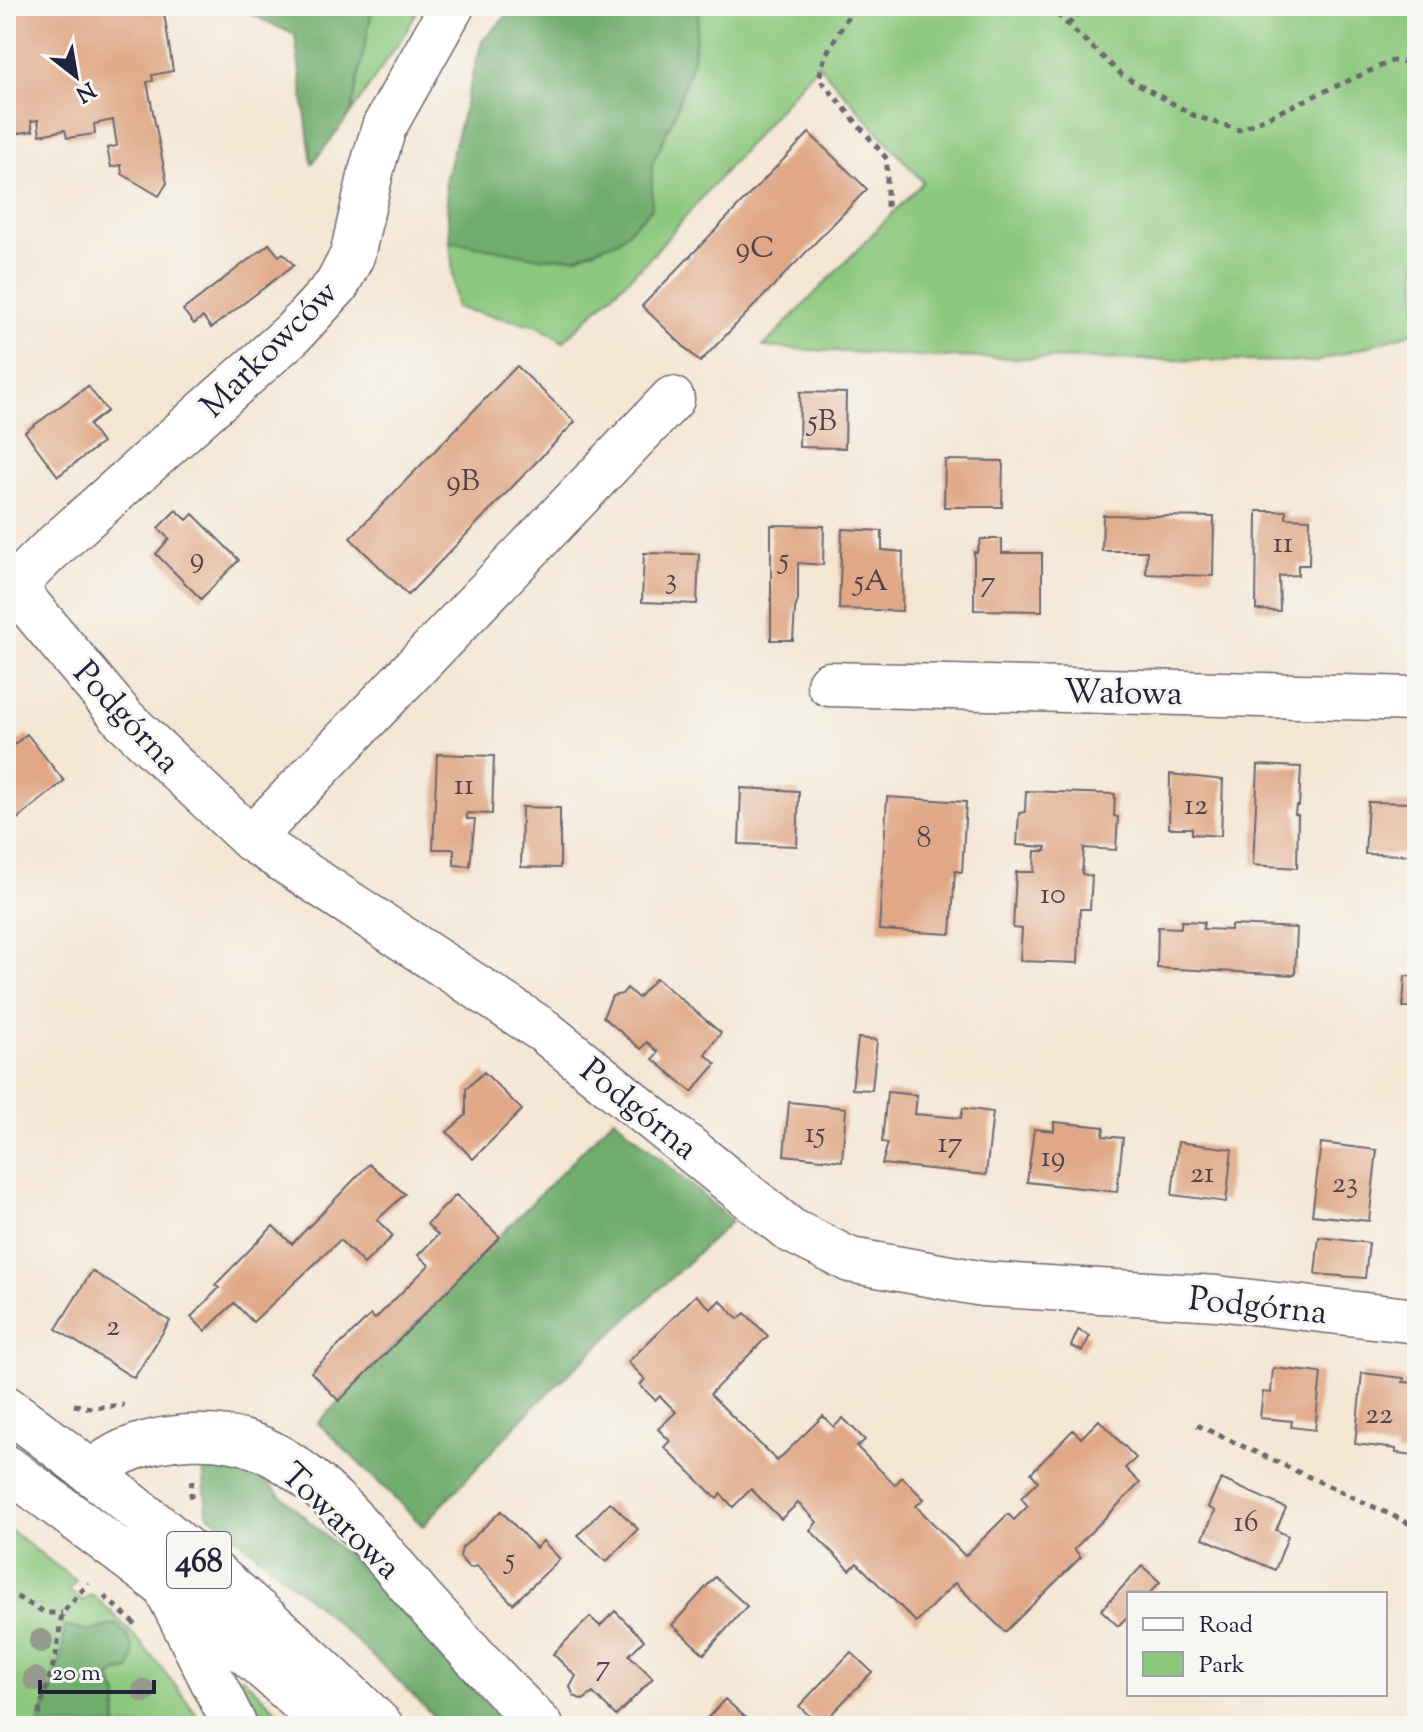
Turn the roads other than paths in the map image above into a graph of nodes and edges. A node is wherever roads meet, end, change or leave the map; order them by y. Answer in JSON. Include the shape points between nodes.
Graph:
{"nodes":[{"id":1,"x":452,"y":6,"type":"edge"},
{"id":2,"x":672,"y":399,"type":"dead end"},
{"id":3,"x":11,"y":584,"type":"edge"},
{"id":4,"x":829,"y":684,"type":"dead end"},
{"id":5,"x":1417,"y":699,"type":"edge"},
{"id":6,"x":251,"y":839,"type":"junction"},
{"id":7,"x":1417,"y":1321,"type":"edge"},
{"id":8,"x":6,"y":1408,"type":"edge"},
{"id":9,"x":6,"y":1467,"type":"edge"},
{"id":10,"x":91,"y":1471,"type":"junction"},
{"id":11,"x":165,"y":1586,"type":"junction"},
{"id":12,"x":235,"y":1726,"type":"edge"},
{"id":13,"x":326,"y":1726,"type":"edge"},
{"id":14,"x":381,"y":1726,"type":"edge"},
{"id":15,"x":541,"y":1726,"type":"edge"}],
"edges":[{"from":1,"to":3,"type":"street","name":"Markowców","via":[[384,127],[352,256],[337,285],[293,333]]},
{"from":2,"to":6,"type":"street"},
{"from":3,"to":6,"type":"street","name":"Podgórna","via":[[124,719]]},
{"from":4,"to":5,"type":"street","name":"Wałowa"},
{"from":6,"to":7,"type":"street","name":"Podgórna","via":[[544,1031],[790,1230],[850,1260],[983,1284],[1217,1298]]},
{"from":8,"to":10,"type":"street","number":"468"},
{"from":9,"to":11,"type":"street","number":"468"},
{"from":10,"to":14,"type":"street","number":"468","via":[[293,1640]]},
{"from":10,"to":15,"type":"street","name":"Towarowa","via":[[123,1452],[189,1437],[231,1439],[289,1464],[362,1531]]},
{"from":11,"to":12,"type":"street"},
{"from":11,"to":13,"type":"street","number":"468"}]}
